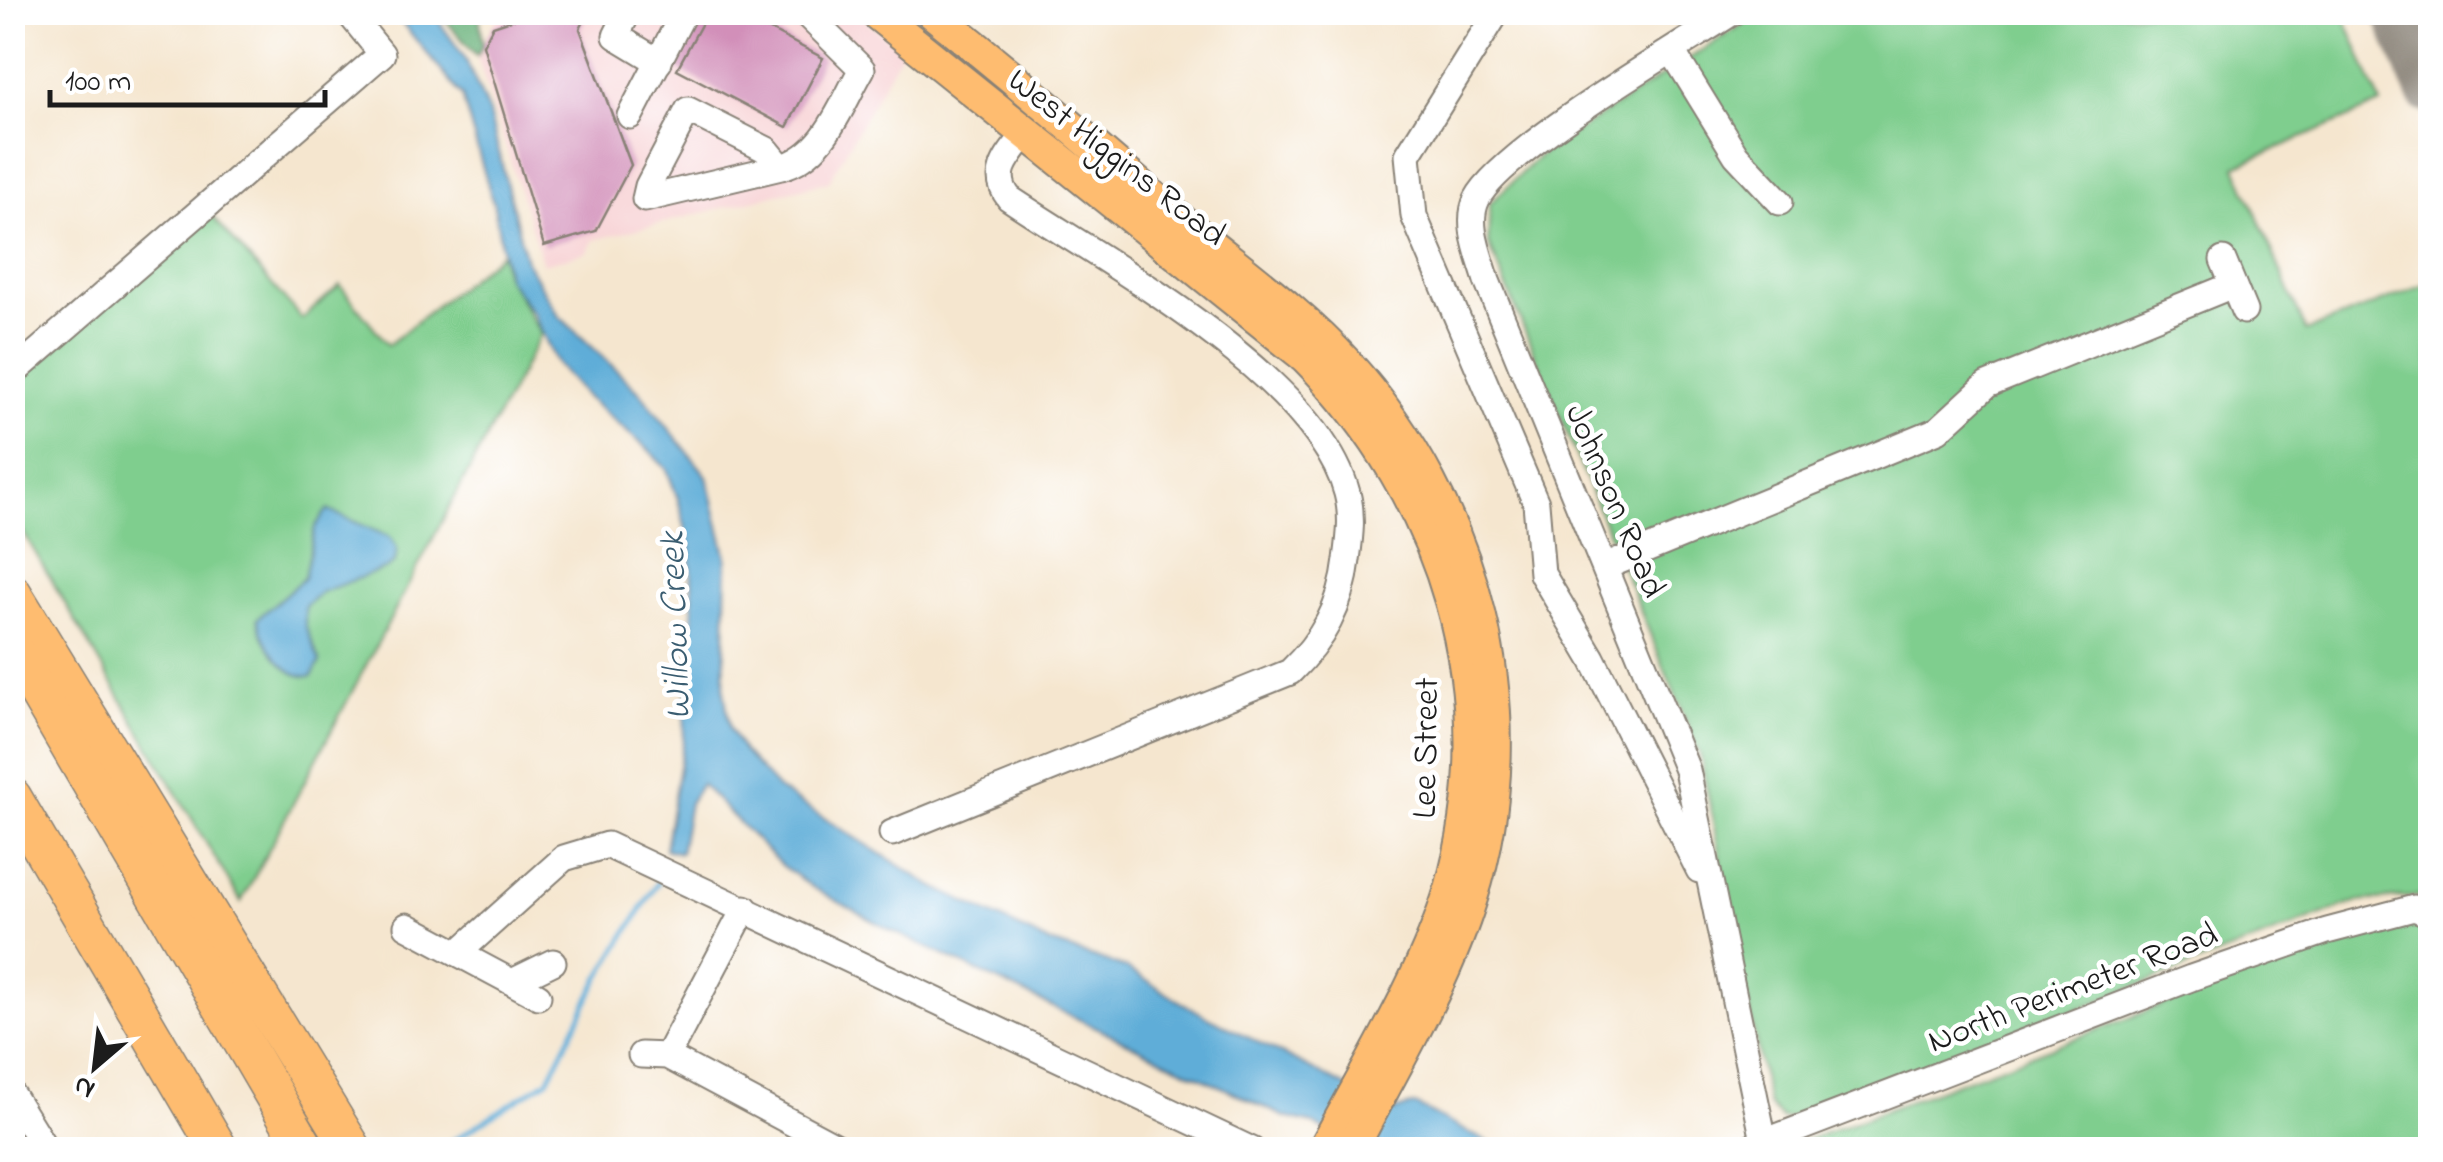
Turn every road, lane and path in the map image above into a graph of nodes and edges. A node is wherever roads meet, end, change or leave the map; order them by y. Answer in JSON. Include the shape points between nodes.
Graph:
{"nodes":[{"id":1,"x":348,"y":12,"type":"edge"},
{"id":2,"x":628,"y":12,"type":"edge"},
{"id":3,"x":684,"y":12,"type":"edge"},
{"id":4,"x":804,"y":12,"type":"edge"},
{"id":5,"x":876,"y":12,"type":"edge"},
{"id":6,"x":932,"y":12,"type":"edge"},
{"id":7,"x":1497,"y":12,"type":"edge"},
{"id":8,"x":1733,"y":12,"type":"edge"},
{"id":9,"x":1672,"y":51,"type":"junction"},
{"id":10,"x":659,"y":62,"type":"junction"},
{"id":11,"x":630,"y":116,"type":"dead end"},
{"id":12,"x":1025,"y":135,"type":"junction"},
{"id":13,"x":781,"y":167,"type":"junction"},
{"id":14,"x":1780,"y":202,"type":"dead end"},
{"id":15,"x":2223,"y":260,"type":"dead end"},
{"id":16,"x":2233,"y":285,"type":"junction"},
{"id":17,"x":2244,"y":311,"type":"dead end"},
{"id":18,"x":1266,"y":323,"type":"joint"},
{"id":19,"x":1305,"y":324,"type":"joint"},
{"id":20,"x":12,"y":374,"type":"edge"},
{"id":21,"x":1607,"y":566,"type":"junction"},
{"id":22,"x":12,"y":593,"type":"edge"},
{"id":23,"x":12,"y":648,"type":"edge"},
{"id":24,"x":12,"y":797,"type":"edge"},
{"id":25,"x":892,"y":833,"type":"dead end"},
{"id":26,"x":1713,"y":896,"type":"junction"},
{"id":27,"x":745,"y":908,"type":"junction"},
{"id":28,"x":2430,"y":914,"type":"edge"},
{"id":29,"x":407,"y":926,"type":"dead end"},
{"id":30,"x":458,"y":953,"type":"junction"},
{"id":31,"x":553,"y":962,"type":"dead end"},
{"id":32,"x":512,"y":982,"type":"junction"},
{"id":33,"x":538,"y":996,"type":"dead end"},
{"id":34,"x":180,"y":1082,"type":"junction"},
{"id":35,"x":12,"y":1095,"type":"edge"},
{"id":36,"x":1366,"y":1095,"type":"junction"},
{"id":37,"x":1340,"y":1145,"type":"edge"},
{"id":38,"x":1235,"y":1146,"type":"edge"},
{"id":39,"x":1751,"y":1147,"type":"edge"},
{"id":40,"x":46,"y":1150,"type":"edge"},
{"id":41,"x":196,"y":1150,"type":"edge"},
{"id":42,"x":219,"y":1150,"type":"edge"},
{"id":43,"x":306,"y":1150,"type":"edge"},
{"id":44,"x":354,"y":1150,"type":"edge"},
{"id":45,"x":842,"y":1150,"type":"edge"}],
"edges":[{"from":1,"to":20,"type":"lane","via":[[382,54]]},
{"from":2,"to":10,"type":"lane","via":[[616,36]]},
{"from":3,"to":10,"type":"lane"},
{"from":4,"to":13,"type":"lane","via":[[862,69],[817,148]]},
{"from":5,"to":12,"type":"main road","name":"West Higgins Road"},
{"from":6,"to":19,"type":"main road","name":"West Higgins Road"},
{"from":7,"to":26,"type":"lane","via":[[1408,154],[1414,216],[1536,503],[1542,574]]},
{"from":8,"to":9,"type":"lane","name":"Johnson Road"},
{"from":9,"to":14,"type":"lane","via":[[1736,155]]},
{"from":9,"to":21,"type":"lane","name":"Johnson Road","via":[[1521,153],[1478,199],[1472,228]]},
{"from":10,"to":11,"type":"lane"},
{"from":12,"to":18,"type":"main road","name":"West Higgins Road"},
{"from":12,"to":25,"type":"lane","via":[[1000,171],[1008,198],[1204,329],[1271,385],[1319,440],[1346,491],[1352,527],[1346,570],[1335,613],[1290,672]]},
{"from":13,"to":13,"type":"lane","via":[[704,185],[646,199],[688,110],[768,150]]},
{"from":15,"to":16,"type":"lane"},
{"from":16,"to":17,"type":"lane"},
{"from":16,"to":21,"type":"lane","via":[[1987,385],[1938,430]]},
{"from":18,"to":36,"type":"main road","name":"Lee Street","via":[[1344,395],[1404,481],[1452,594],[1468,673],[1470,783],[1451,888]]},
{"from":19,"to":36,"type":"main road","name":"Lee Street","via":[[1381,405],[1431,483],[1474,588],[1492,682],[1493,785],[1472,897],[1436,984]]},
{"from":21,"to":26,"type":"lane","name":"Johnson Road","via":[[1687,770]]},
{"from":22,"to":44,"type":"highway"},
{"from":23,"to":43,"type":"highway"},
{"from":24,"to":34,"type":"highway"},
{"from":26,"to":39,"type":"lane","name":"Johnson Road"},
{"from":27,"to":30,"type":"lane","via":[[607,846],[564,858]]},
{"from":27,"to":38,"type":"lane"},
{"from":27,"to":45,"type":"lane","via":[[654,1056]]},
{"from":28,"to":39,"type":"lane","name":"North Perimeter Road","via":[[2414,908],[2310,936]]},
{"from":29,"to":30,"type":"lane"},
{"from":30,"to":32,"type":"lane"},
{"from":31,"to":32,"type":"lane"},
{"from":32,"to":33,"type":"lane"},
{"from":34,"to":41,"type":"highway"},
{"from":34,"to":42,"type":"highway"},
{"from":35,"to":40,"type":"lane"},
{"from":36,"to":37,"type":"main road","name":"Lee Street"}]}
